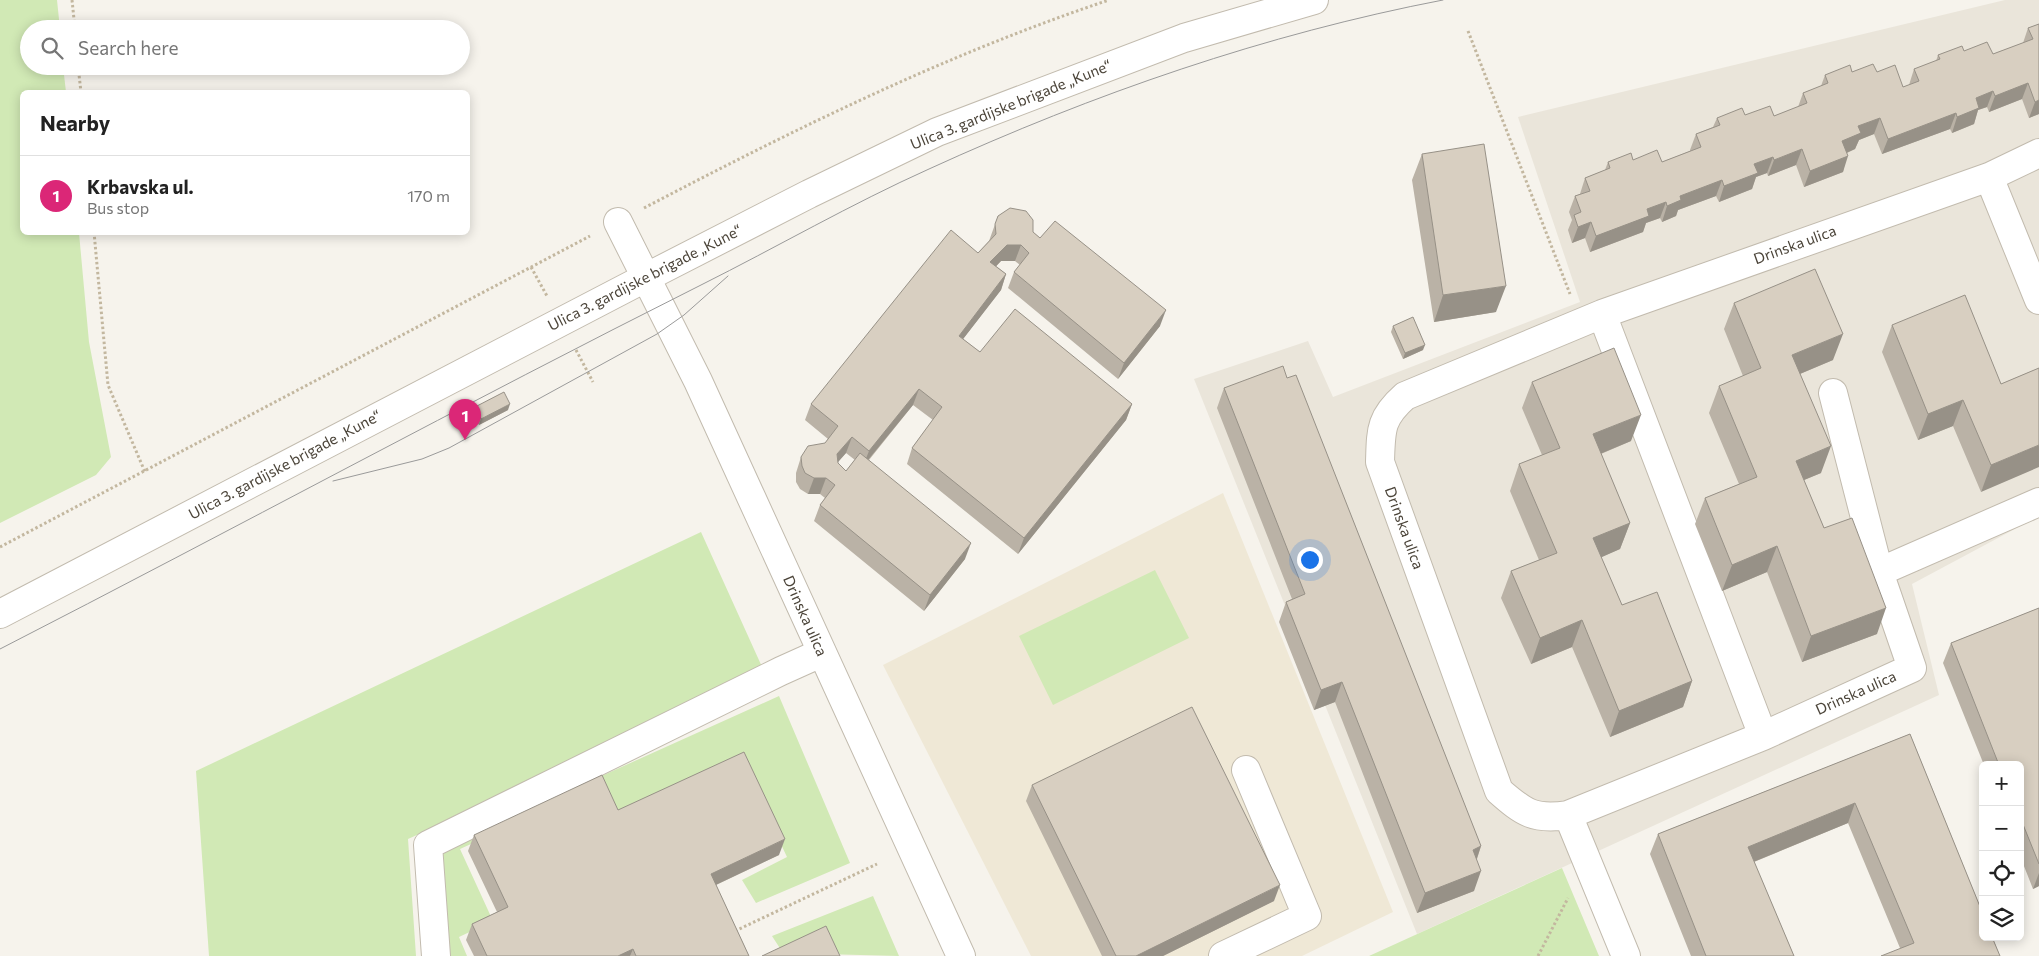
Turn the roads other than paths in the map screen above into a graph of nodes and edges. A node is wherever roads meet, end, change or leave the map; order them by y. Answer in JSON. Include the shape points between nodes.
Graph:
{"nodes":[{"id":1,"x":1314,"y":0,"type":"edge"},
{"id":2,"x":2039,"y":153,"type":"edge"},
{"id":3,"x":1989,"y":176,"type":"junction"},
{"id":4,"x":618,"y":222,"type":"road end"},
{"id":5,"x":647,"y":277,"type":"junction"},
{"id":6,"x":2039,"y":300,"type":"edge"},
{"id":7,"x":1591,"y":319,"type":"junction"},
{"id":8,"x":1833,"y":393,"type":"dead end"},
{"id":9,"x":2039,"y":502,"type":"edge"},
{"id":10,"x":1880,"y":572,"type":"junction"},
{"id":11,"x":0,"y":614,"type":"edge"},
{"id":12,"x":821,"y":653,"type":"junction"},
{"id":13,"x":1763,"y":736,"type":"junction"},
{"id":14,"x":1246,"y":770,"type":"dead end"},
{"id":15,"x":1568,"y":815,"type":"junction"},
{"id":16,"x":436,"y":956,"type":"edge"},
{"id":17,"x":961,"y":956,"type":"edge"},
{"id":18,"x":1223,"y":956,"type":"edge"},
{"id":19,"x":1626,"y":956,"type":"edge"}],
"edges":[{"from":1,"to":5,"type":"street","name":"Ulica 3. gardijske brigade „Kune“","via":[[1184,38],[937,132]]},
{"from":2,"to":3,"type":"street","name":"Drinska ulica"},
{"from":3,"to":6,"type":"street"},
{"from":3,"to":7,"type":"street","name":"Drinska ulica"},
{"from":4,"to":5,"type":"street","name":"Drinska ulica"},
{"from":5,"to":11,"type":"street","name":"Ulica 3. gardijske brigade „Kune“"},
{"from":5,"to":12,"type":"street","name":"Drinska ulica","via":[[698,381]]},
{"from":7,"to":13,"type":"street"},
{"from":7,"to":15,"type":"street","name":"Drinska ulica","via":[[1405,396],[1390,409],[1381,432],[1380,462],[1499,791],[1520,810],[1546,818]]},
{"from":8,"to":10,"type":"street","name":"Drinska ulica"},
{"from":9,"to":10,"type":"street"},
{"from":10,"to":13,"type":"street","name":"Drinska ulica","via":[[1912,668]]},
{"from":12,"to":16,"type":"street","via":[[428,846]]},
{"from":12,"to":17,"type":"street","name":"Drinska ulica"},
{"from":13,"to":15,"type":"street","name":"Drinska ulica"},
{"from":14,"to":18,"type":"street","via":[[1306,916]]},
{"from":15,"to":19,"type":"street"}]}
